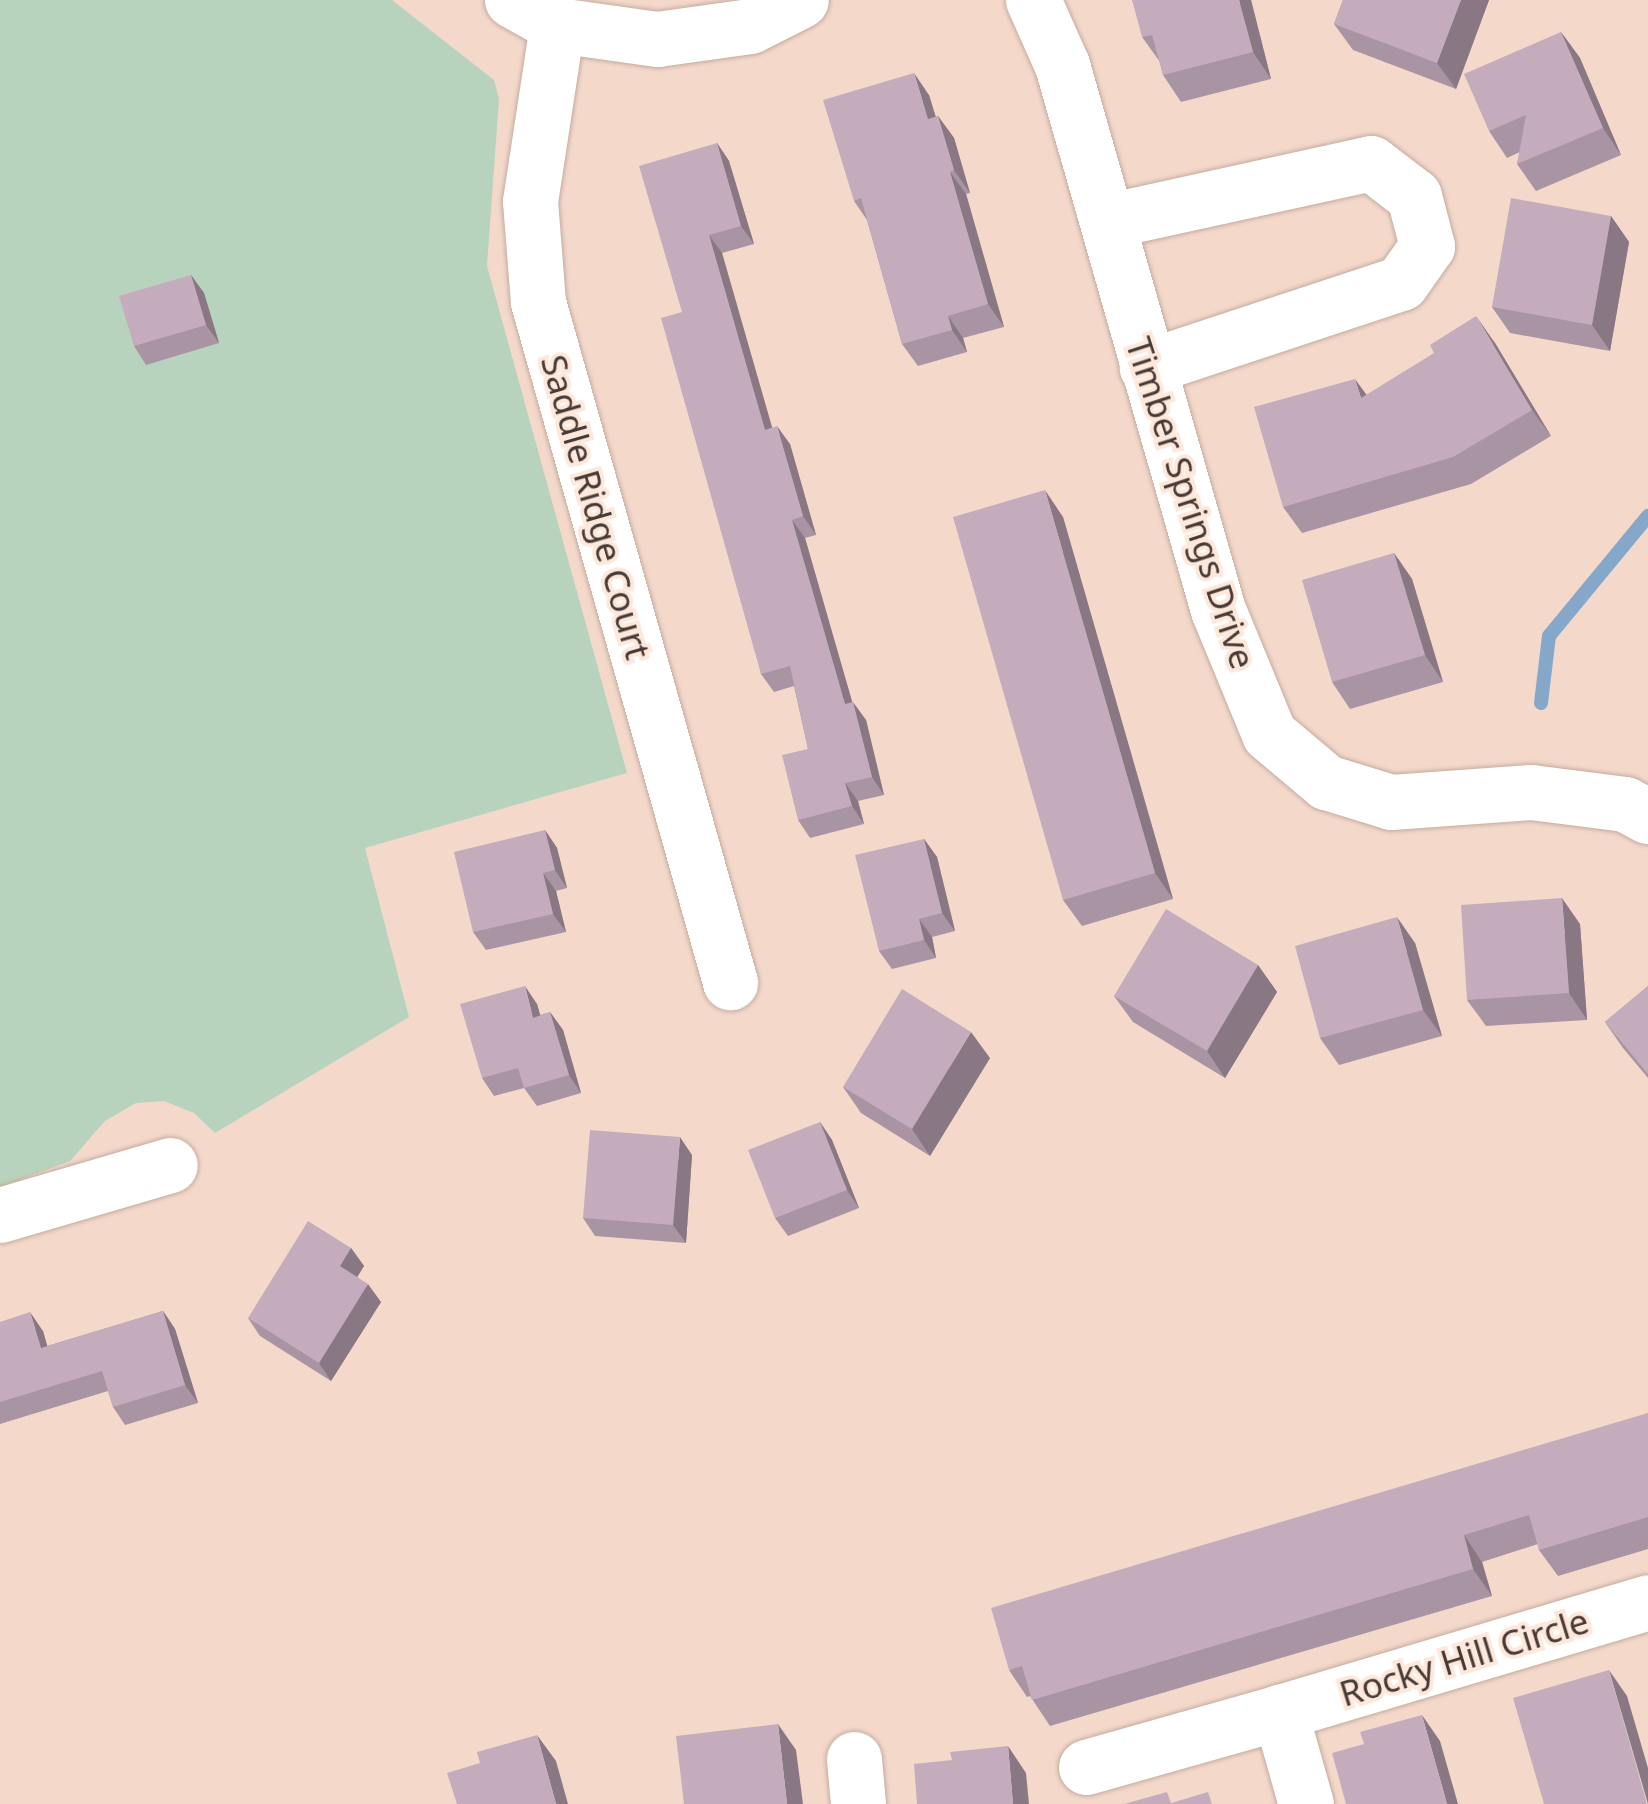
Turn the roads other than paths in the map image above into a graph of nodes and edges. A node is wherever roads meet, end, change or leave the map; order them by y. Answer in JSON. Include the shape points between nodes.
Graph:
{"nodes":[{"id":1,"x":801,"y":0,"type":"edge"},
{"id":2,"x":1033,"y":0,"type":"edge"},
{"id":3,"x":535,"y":12,"type":"edge"},
{"id":4,"x":1107,"y":221,"type":"junction"},
{"id":5,"x":1147,"y":367,"type":"junction"},
{"id":6,"x":1648,"y":816,"type":"edge"},
{"id":7,"x":730,"y":982,"type":"dead end"},
{"id":8,"x":170,"y":1165,"type":"dead end"},
{"id":9,"x":0,"y":1215,"type":"edge"},
{"id":10,"x":1648,"y":1602,"type":"edge"},
{"id":11,"x":1280,"y":1712,"type":"junction"},
{"id":12,"x":1086,"y":1767,"type":"dead end"},
{"id":13,"x":1306,"y":1804,"type":"edge"}],
"edges":[{"from":1,"to":3,"type":"street","via":[[750,26],[657,39]]},
{"from":2,"to":4,"type":"street","name":"Timber Springs Drive","via":[[1062,65]]},
{"from":3,"to":7,"type":"street","name":"Saddle Ridge Court","via":[[530,201],[538,302]]},
{"from":4,"to":5,"type":"street","name":"Timber Springs Drive"},
{"from":4,"to":5,"type":"street","via":[[1371,163],[1414,196],[1427,246],[1401,283]]},
{"from":5,"to":6,"type":"street","name":"Timber Springs Drive","via":[[1218,610],[1270,734],[1326,782],[1391,802],[1532,792],[1625,804]]},
{"from":8,"to":9,"type":"street"},
{"from":10,"to":11,"type":"street","name":"Rocky Hill Circle"},
{"from":11,"to":12,"type":"street","name":"Rocky Hill Circle"},
{"from":11,"to":13,"type":"street"}]}
